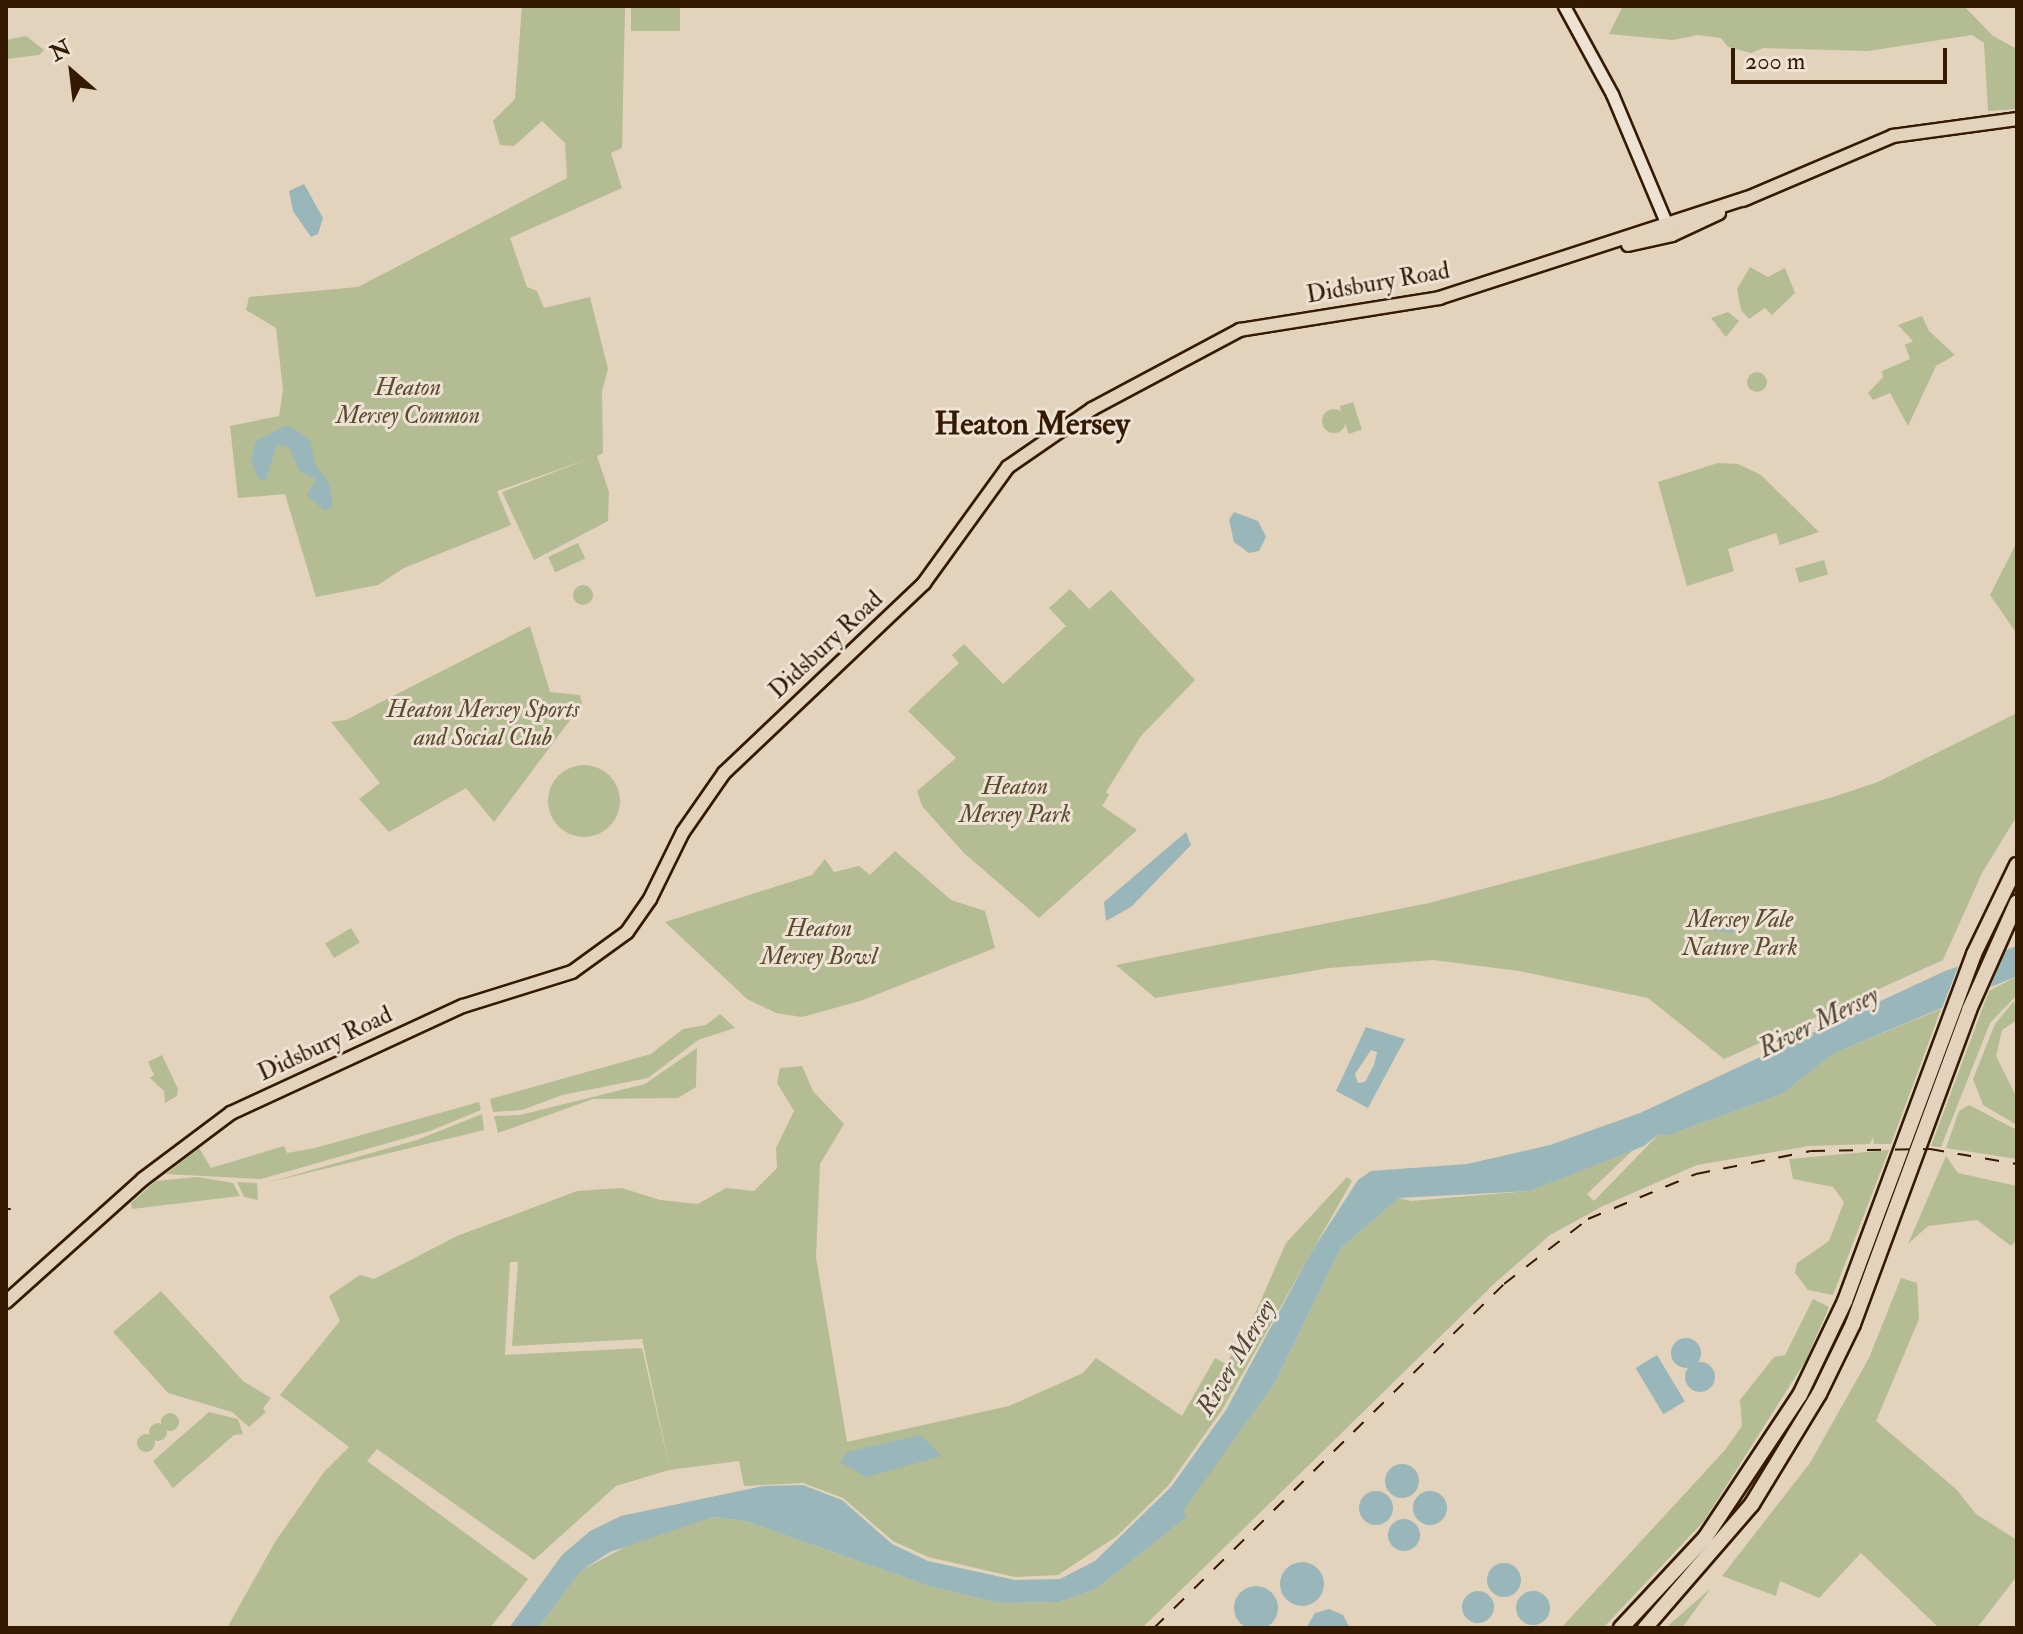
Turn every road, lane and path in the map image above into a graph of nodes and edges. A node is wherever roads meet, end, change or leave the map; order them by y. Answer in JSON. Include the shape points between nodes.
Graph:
{"nodes":[{"id":1,"x":1564,"y":6,"type":"edge"},
{"id":2,"x":2017,"y":119,"type":"edge"},
{"id":3,"x":1747,"y":198,"type":"junction"},
{"id":4,"x":1658,"y":200,"type":"junction"},
{"id":5,"x":1684,"y":218,"type":"junction"},
{"id":6,"x":1670,"y":230,"type":"junction"},
{"id":7,"x":2017,"y":865,"type":"edge"},
{"id":8,"x":2017,"y":902,"type":"edge"},
{"id":9,"x":6,"y":1302,"type":"edge"},
{"id":10,"x":1621,"y":1628,"type":"edge"},
{"id":11,"x":1645,"y":1628,"type":"edge"}],
"edges":[{"from":1,"to":4,"type":"main road"},
{"from":2,"to":3,"type":"main road","name":"Didsbury Road","via":[[1893,136]]},
{"from":3,"to":5,"type":"main road","name":"Didsbury Road"},
{"from":3,"to":6,"type":"main road","name":"Didsbury Road"},
{"from":4,"to":5,"type":"main road","via":[[1667,214]]},
{"from":4,"to":6,"type":"main road"},
{"from":5,"to":6,"type":"main road","name":"Didsbury Road"},
{"from":6,"to":9,"type":"main road","name":"Didsbury Road","via":[[1411,304],[1240,330],[1092,409],[1008,467],[924,583],[724,773],[683,832],[627,932],[572,972],[463,1006],[231,1113],[148,1175]]},
{"from":7,"to":10,"type":"highway","via":[[1974,954],[1845,1301],[1800,1395],[1705,1538]]},
{"from":8,"to":11,"type":"highway","via":[[1969,1010],[1880,1252],[1819,1394],[1752,1504]]}]}
